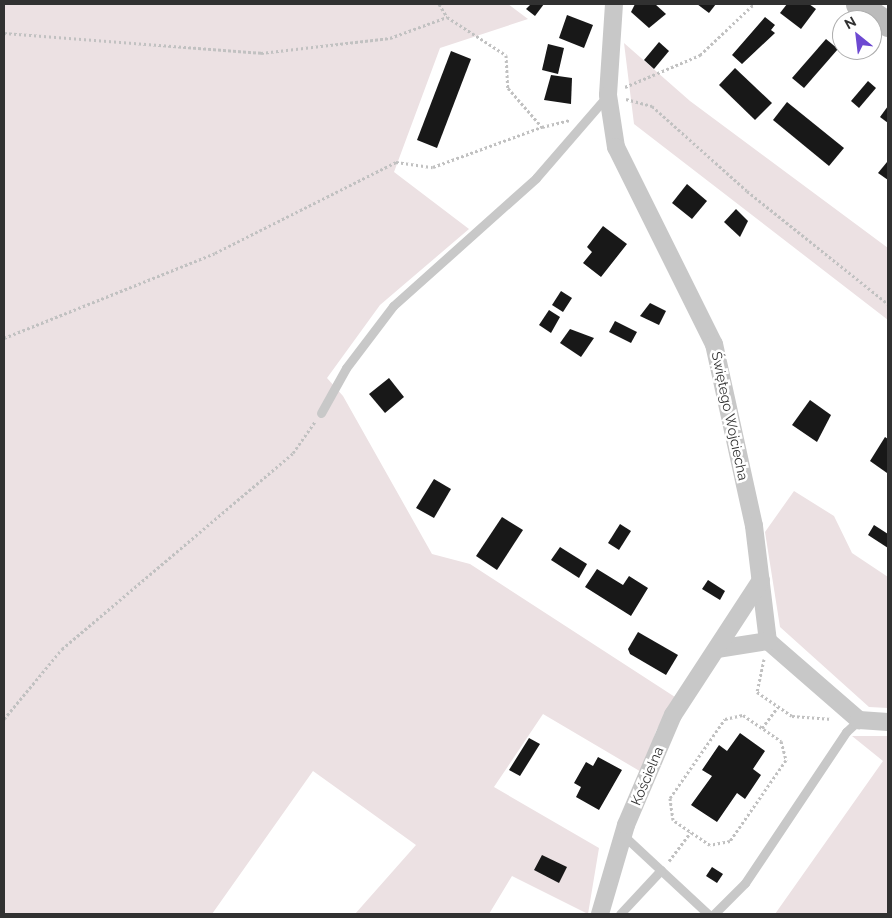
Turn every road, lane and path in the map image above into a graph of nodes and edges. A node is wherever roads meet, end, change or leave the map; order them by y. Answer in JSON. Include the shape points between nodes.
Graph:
{"nodes":[{"id":1,"x":438,"y":4,"type":"edge"},
{"id":2,"x":614,"y":4,"type":"edge"},
{"id":3,"x":754,"y":4,"type":"edge"},
{"id":4,"x":858,"y":4,"type":"edge"},
{"id":5,"x":447,"y":17,"type":"junction"},
{"id":6,"x":888,"y":24,"type":"edge"},
{"id":7,"x":4,"y":33,"type":"edge"},
{"id":8,"x":608,"y":94,"type":"junction"},
{"id":9,"x":590,"y":116,"type":"junction"},
{"id":10,"x":542,"y":127,"type":"junction"},
{"id":11,"x":888,"y":304,"type":"edge"},
{"id":12,"x":4,"y":338,"type":"edge"},
{"id":13,"x":322,"y":412,"type":"joint"},
{"id":14,"x":761,"y":580,"type":"junction"},
{"id":15,"x":768,"y":641,"type":"junction"},
{"id":16,"x":716,"y":649,"type":"junction"},
{"id":17,"x":778,"y":707,"type":"junction"},
{"id":18,"x":4,"y":719,"type":"edge"},
{"id":19,"x":859,"y":720,"type":"junction"},
{"id":20,"x":888,"y":722,"type":"edge"},
{"id":21,"x":762,"y":728,"type":"junction"},
{"id":22,"x":691,"y":832,"type":"junction"},
{"id":23,"x":623,"y":835,"type":"junction"},
{"id":24,"x":661,"y":870,"type":"junction"},
{"id":25,"x":600,"y":914,"type":"edge"},
{"id":26,"x":620,"y":914,"type":"edge"},
{"id":27,"x":708,"y":914,"type":"edge"},
{"id":28,"x":714,"y":914,"type":"edge"}],
"edges":[{"from":1,"to":5,"type":"path"},
{"from":2,"to":8,"type":"street","name":"Świętego Wojciecha"},
{"from":3,"to":8,"type":"path","via":[[700,55]]},
{"from":4,"to":6,"type":"main road"},
{"from":5,"to":7,"type":"path","via":[[390,38],[261,54]]},
{"from":5,"to":10,"type":"path","via":[[506,55],[508,88]]},
{"from":8,"to":9,"type":"lane"},
{"from":8,"to":11,"type":"path","via":[[652,106],[747,191]]},
{"from":8,"to":14,"type":"street","name":"Świętego Wojciecha","via":[[616,147],[714,344],[732,412]]},
{"from":9,"to":10,"type":"path"},
{"from":9,"to":13,"type":"lane","via":[[529,184],[393,306],[346,368]]},
{"from":10,"to":12,"type":"path","via":[[433,167],[396,162],[215,253]]},
{"from":13,"to":18,"type":"path","via":[[293,453],[62,649]]},
{"from":14,"to":15,"type":"street","name":"Świętego Wojciecha"},
{"from":14,"to":16,"type":"street","name":"Kościelna"},
{"from":15,"to":16,"type":"street"},
{"from":15,"to":17,"type":"path","via":[[757,692]]},
{"from":15,"to":19,"type":"street"},
{"from":16,"to":23,"type":"street","name":"Kościelna","via":[[673,715]]},
{"from":17,"to":19,"type":"path","via":[[796,718]]},
{"from":17,"to":21,"type":"path"},
{"from":19,"to":20,"type":"street"},
{"from":19,"to":28,"type":"lane","via":[[846,732],[745,883]]},
{"from":21,"to":22,"type":"path","via":[[743,715],[725,719],[670,798],[673,820]]},
{"from":21,"to":22,"type":"path","via":[[781,741],[786,760],[730,841],[710,845]]},
{"from":22,"to":24,"type":"path"},
{"from":23,"to":24,"type":"lane"},
{"from":23,"to":25,"type":"street","name":"Kościelna"},
{"from":24,"to":26,"type":"lane"},
{"from":24,"to":27,"type":"lane"}]}
